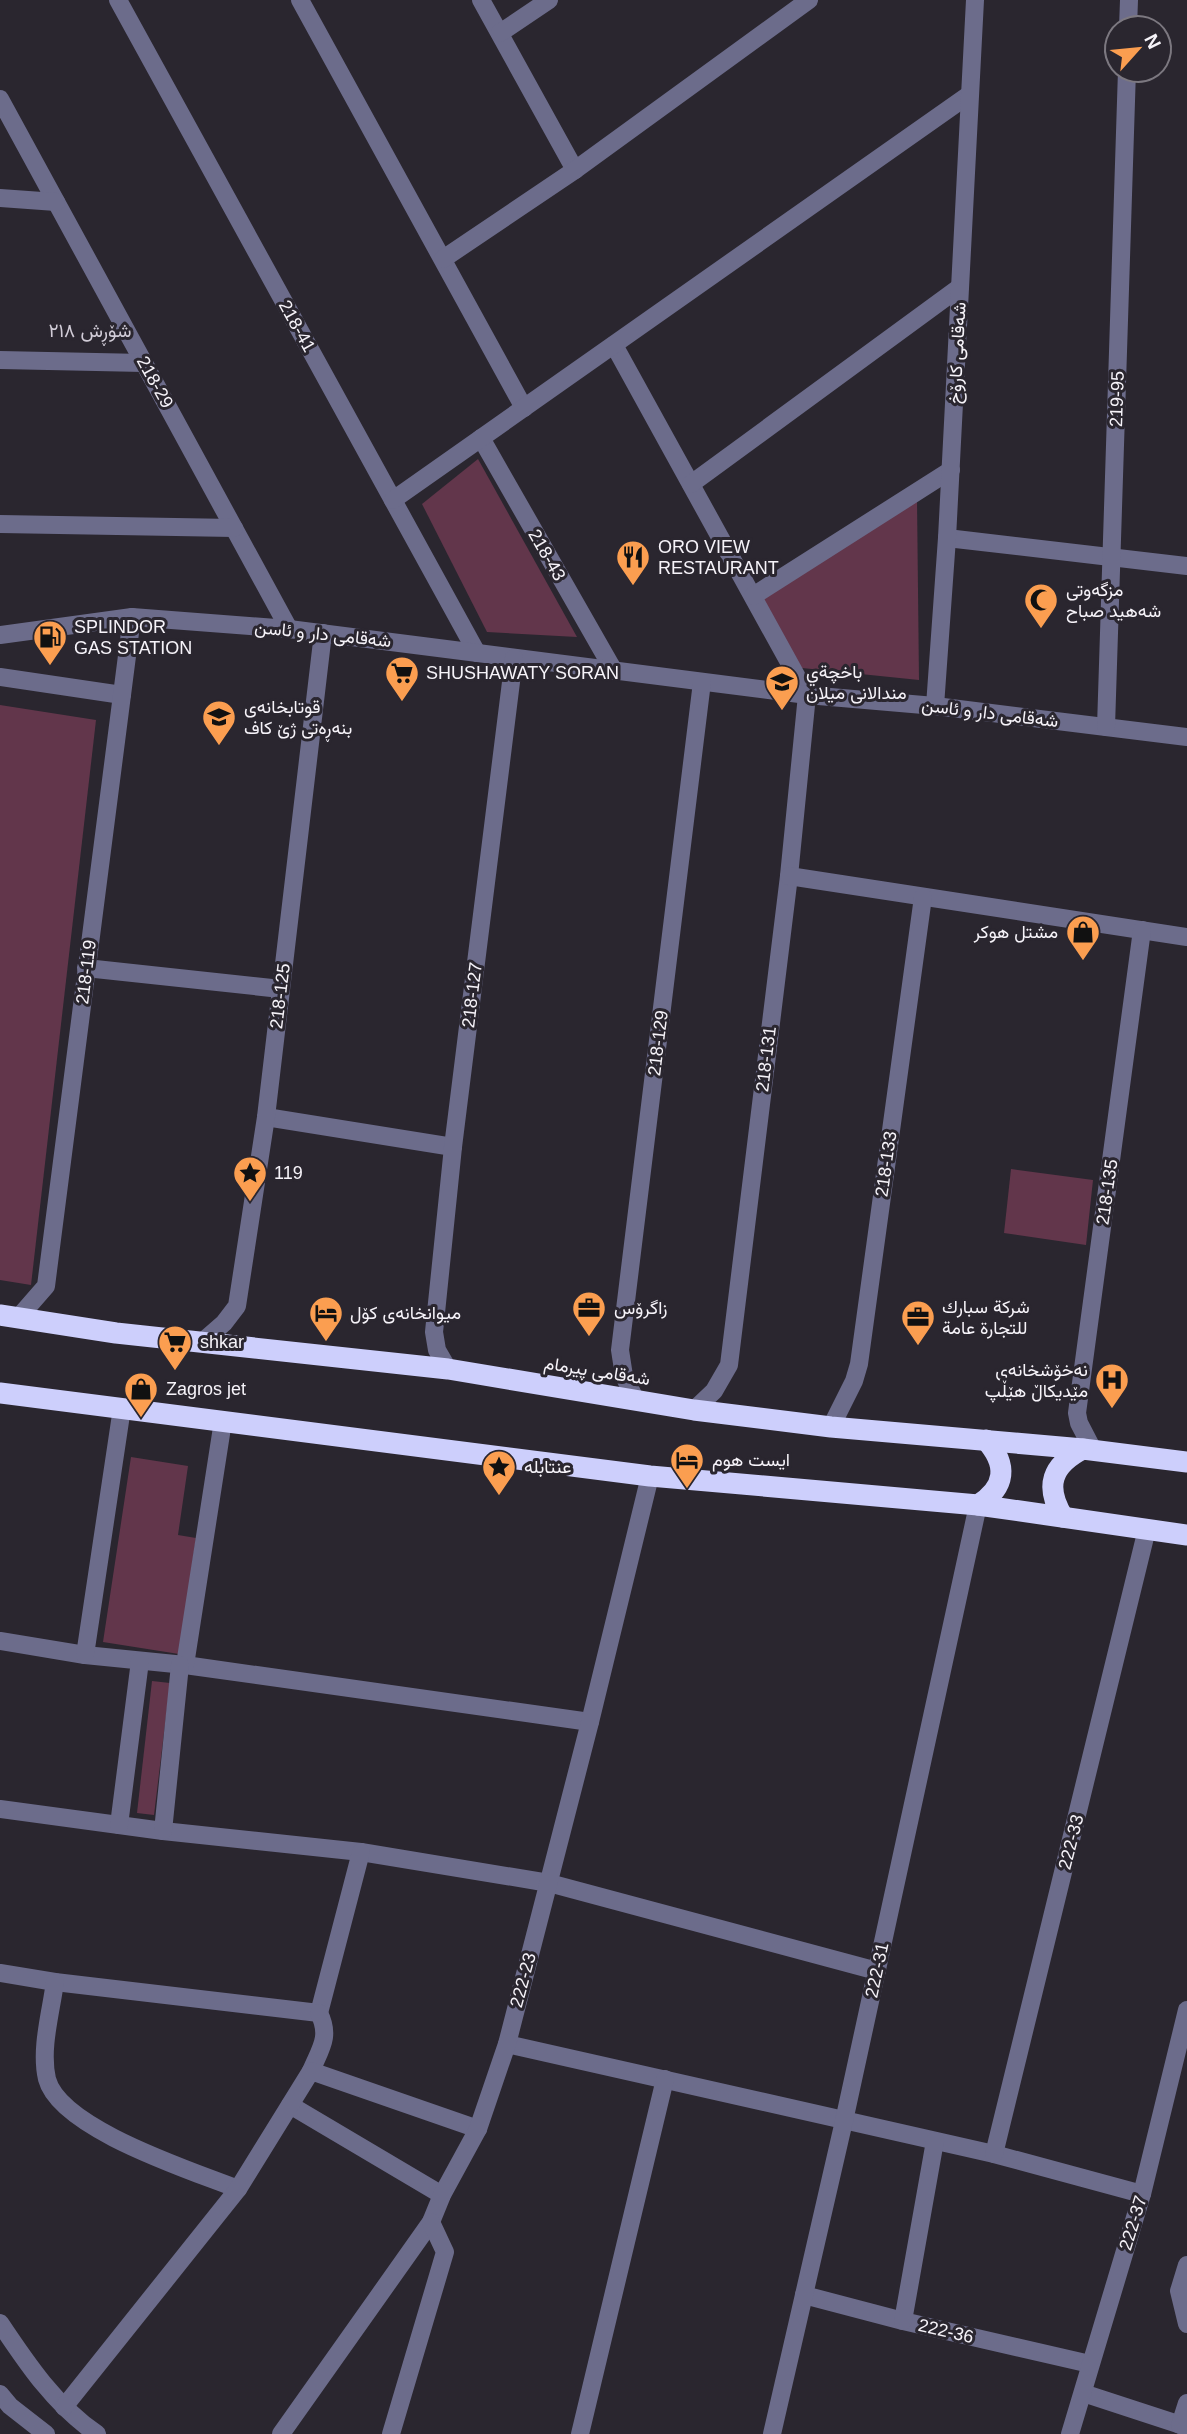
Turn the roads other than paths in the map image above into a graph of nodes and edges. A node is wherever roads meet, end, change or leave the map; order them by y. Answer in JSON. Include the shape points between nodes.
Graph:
{"nodes":[{"id":1,"x":118,"y":0,"type":"edge"},
{"id":2,"x":300,"y":0,"type":"edge"},
{"id":3,"x":481,"y":0,"type":"edge"},
{"id":4,"x":549,"y":0,"type":"edge"},
{"id":5,"x":809,"y":0,"type":"edge"},
{"id":6,"x":975,"y":0,"type":"edge"},
{"id":7,"x":500,"y":33,"type":"junction"},
{"id":8,"x":1127,"y":84,"type":"edge"},
{"id":9,"x":970,"y":94,"type":"junction"},
{"id":10,"x":0,"y":99,"type":"edge"},
{"id":11,"x":575,"y":170,"type":"junction"},
{"id":12,"x":0,"y":198,"type":"edge"},
{"id":13,"x":56,"y":202,"type":"junction"},
{"id":14,"x":443,"y":260,"type":"junction"},
{"id":15,"x":960,"y":287,"type":"junction"},
{"id":16,"x":614,"y":345,"type":"junction"},
{"id":17,"x":0,"y":360,"type":"edge"},
{"id":18,"x":144,"y":363,"type":"junction"},
{"id":19,"x":524,"y":408,"type":"junction"},
{"id":20,"x":481,"y":438,"type":"junction"},
{"id":21,"x":951,"y":470,"type":"junction"},
{"id":22,"x":691,"y":484,"type":"junction"},
{"id":23,"x":393,"y":500,"type":"junction"},
{"id":24,"x":0,"y":524,"type":"edge"},
{"id":25,"x":234,"y":528,"type":"junction"},
{"id":26,"x":947,"y":538,"type":"junction"},
{"id":27,"x":1112,"y":557,"type":"junction"},
{"id":28,"x":1187,"y":566,"type":"edge"},
{"id":29,"x":753,"y":596,"type":"junction"},
{"id":30,"x":132,"y":617,"type":"junction"},
{"id":31,"x":289,"y":629,"type":"junction"},
{"id":32,"x":323,"y":633,"type":"junction"},
{"id":33,"x":0,"y":635,"type":"edge"},
{"id":34,"x":477,"y":653,"type":"junction"},
{"id":35,"x":514,"y":658,"type":"junction"},
{"id":36,"x":614,"y":671,"type":"junction"},
{"id":37,"x":0,"y":677,"type":"edge"},
{"id":38,"x":702,"y":682,"type":"junction"},
{"id":39,"x":122,"y":695,"type":"junction"},
{"id":40,"x":807,"y":695,"type":"junction"},
{"id":41,"x":935,"y":706,"type":"junction"},
{"id":42,"x":1107,"y":727,"type":"junction"},
{"id":43,"x":1187,"y":737,"type":"edge"},
{"id":44,"x":789,"y":876,"type":"junction"},
{"id":45,"x":923,"y":897,"type":"junction"},
{"id":46,"x":1142,"y":930,"type":"junction"},
{"id":47,"x":1187,"y":937,"type":"edge"},
{"id":48,"x":86,"y":968,"type":"junction"},
{"id":49,"x":281,"y":989,"type":"junction"},
{"id":50,"x":265,"y":1117,"type":"junction"},
{"id":51,"x":453,"y":1147,"type":"junction"},
{"id":52,"x":9,"y":1316,"type":"edge"},
{"id":53,"x":201,"y":1343,"type":"junction"},
{"id":54,"x":448,"y":1369,"type":"junction"},
{"id":55,"x":0,"y":1393,"type":"edge"},
{"id":56,"x":636,"y":1401,"type":"junction"},
{"id":57,"x":122,"y":1408,"type":"junction"},
{"id":58,"x":694,"y":1410,"type":"junction"},
{"id":59,"x":223,"y":1421,"type":"junction"},
{"id":60,"x":831,"y":1427,"type":"junction"},
{"id":61,"x":986,"y":1440,"type":"junction"},
{"id":62,"x":1088,"y":1449,"type":"junction"},
{"id":63,"x":1187,"y":1462,"type":"edge"},
{"id":64,"x":650,"y":1476,"type":"junction"},
{"id":65,"x":978,"y":1505,"type":"junction"},
{"id":66,"x":1062,"y":1517,"type":"junction"},
{"id":67,"x":1147,"y":1530,"type":"junction"},
{"id":68,"x":1187,"y":1535,"type":"edge"},
{"id":69,"x":0,"y":1641,"type":"edge"},
{"id":70,"x":85,"y":1654,"type":"junction"},
{"id":71,"x":140,"y":1661,"type":"junction"},
{"id":72,"x":183,"y":1665,"type":"junction"},
{"id":73,"x":590,"y":1722,"type":"junction"},
{"id":74,"x":0,"y":1809,"type":"edge"},
{"id":75,"x":119,"y":1825,"type":"junction"},
{"id":76,"x":163,"y":1831,"type":"junction"},
{"id":77,"x":361,"y":1852,"type":"junction"},
{"id":78,"x":549,"y":1884,"type":"junction"},
{"id":79,"x":877,"y":1970,"type":"junction"},
{"id":80,"x":0,"y":1973,"type":"edge"},
{"id":81,"x":55,"y":1982,"type":"junction"},
{"id":82,"x":1187,"y":2010,"type":"edge"},
{"id":83,"x":319,"y":2013,"type":"junction"},
{"id":84,"x":507,"y":2044,"type":"junction"},
{"id":85,"x":311,"y":2071,"type":"junction"},
{"id":86,"x":665,"y":2079,"type":"junction"},
{"id":87,"x":290,"y":2105,"type":"junction"},
{"id":88,"x":844,"y":2121,"type":"junction"},
{"id":89,"x":478,"y":2129,"type":"junction"},
{"id":90,"x":935,"y":2141,"type":"junction"},
{"id":91,"x":994,"y":2154,"type":"junction"},
{"id":92,"x":238,"y":2189,"type":"junction"},
{"id":93,"x":1142,"y":2194,"type":"junction"},
{"id":94,"x":442,"y":2195,"type":"junction"},
{"id":95,"x":431,"y":2222,"type":"junction"},
{"id":96,"x":1187,"y":2265,"type":"edge"},
{"id":97,"x":804,"y":2295,"type":"junction"},
{"id":98,"x":903,"y":2321,"type":"junction"},
{"id":99,"x":0,"y":2323,"type":"edge"},
{"id":100,"x":1187,"y":2324,"type":"edge"},
{"id":101,"x":1090,"y":2364,"type":"junction"},
{"id":102,"x":1083,"y":2393,"type":"junction"},
{"id":103,"x":1187,"y":2403,"type":"edge"},
{"id":104,"x":3,"y":2407,"type":"edge"},
{"id":105,"x":64,"y":2407,"type":"junction"},
{"id":106,"x":1184,"y":2426,"type":"edge"},
{"id":107,"x":46,"y":2434,"type":"edge"},
{"id":108,"x":97,"y":2434,"type":"edge"},
{"id":109,"x":281,"y":2434,"type":"edge"},
{"id":110,"x":391,"y":2434,"type":"edge"},
{"id":111,"x":580,"y":2434,"type":"edge"},
{"id":112,"x":772,"y":2434,"type":"edge"},
{"id":113,"x":1070,"y":2434,"type":"edge"}],
"edges":[{"from":1,"to":23,"type":"street","name":"218-41"},
{"from":2,"to":14,"type":"street"},
{"from":3,"to":7,"type":"street"},
{"from":4,"to":7,"type":"street"},
{"from":5,"to":11,"type":"street"},
{"from":6,"to":9,"type":"street","name":"شەقامی کارۆخ"},
{"from":7,"to":11,"type":"street"},
{"from":8,"to":27,"type":"street","name":"219-95"},
{"from":9,"to":15,"type":"street","name":"شەقامی کارۆخ"},
{"from":9,"to":16,"type":"street"},
{"from":10,"to":13,"type":"street","name":"218-29"},
{"from":11,"to":14,"type":"street"},
{"from":12,"to":13,"type":"street"},
{"from":13,"to":18,"type":"street","name":"218-29"},
{"from":14,"to":19,"type":"street"},
{"from":15,"to":21,"type":"street","name":"شەقامی کارۆخ"},
{"from":15,"to":22,"type":"street"},
{"from":16,"to":19,"type":"street"},
{"from":16,"to":22,"type":"street"},
{"from":17,"to":18,"type":"street"},
{"from":18,"to":25,"type":"street","name":"218-29"},
{"from":19,"to":20,"type":"street"},
{"from":20,"to":23,"type":"street"},
{"from":20,"to":36,"type":"street","name":"218-43"},
{"from":21,"to":26,"type":"street","name":"شەقامی کارۆخ"},
{"from":21,"to":29,"type":"street"},
{"from":22,"to":29,"type":"street"},
{"from":23,"to":34,"type":"street","name":"218-41"},
{"from":24,"to":25,"type":"street"},
{"from":25,"to":31,"type":"street","name":"218-29"},
{"from":26,"to":27,"type":"street"},
{"from":26,"to":41,"type":"street","name":"شەقامی کارۆخ"},
{"from":27,"to":28,"type":"street"},
{"from":27,"to":42,"type":"street","name":"219-95"},
{"from":29,"to":40,"type":"street"},
{"from":30,"to":31,"type":"street","name":"شەقامی دار و ئاسن"},
{"from":30,"to":33,"type":"street","name":"شەقامی دار و ئاسن"},
{"from":30,"to":39,"type":"street","name":"218-119"},
{"from":31,"to":32,"type":"street","name":"شەقامی دار و ئاسن"},
{"from":32,"to":34,"type":"street","name":"شەقامی دار و ئاسن"},
{"from":32,"to":49,"type":"street","name":"218-125"},
{"from":34,"to":35,"type":"street","name":"شەقامی دار و ئاسن"},
{"from":35,"to":36,"type":"street","name":"شەقامی دار و ئاسن"},
{"from":35,"to":51,"type":"street","name":"218-127"},
{"from":36,"to":38,"type":"street","name":"شەقامی دار و ئاسن"},
{"from":37,"to":39,"type":"street"},
{"from":38,"to":40,"type":"street","name":"شەقامی دار و ئاسن"},
{"from":38,"to":56,"type":"street","name":"218-129","via":[[620,1350],[624,1376]]},
{"from":39,"to":48,"type":"street","name":"218-119"},
{"from":40,"to":41,"type":"street","name":"شەقامی دار و ئاسن"},
{"from":40,"to":44,"type":"street","name":"218-131"},
{"from":41,"to":42,"type":"street","name":"شەقامی دار و ئاسن"},
{"from":42,"to":43,"type":"street","name":"شەقامی دار و ئاسن"},
{"from":44,"to":45,"type":"street"},
{"from":44,"to":58,"type":"street","name":"218-131","via":[[729,1365],[714,1391]]},
{"from":45,"to":46,"type":"street"},
{"from":45,"to":60,"type":"street","name":"218-133","via":[[859,1364]]},
{"from":46,"to":47,"type":"street"},
{"from":46,"to":62,"type":"street","name":"218-135","via":[[1077,1413]]},
{"from":48,"to":49,"type":"street"},
{"from":48,"to":52,"type":"street","name":"218-119","via":[[46,1286]]},
{"from":49,"to":50,"type":"street","name":"218-125"},
{"from":50,"to":51,"type":"street"},
{"from":50,"to":53,"type":"street","name":"218-125","via":[[237,1306]]},
{"from":51,"to":54,"type":"street","name":"218-127","via":[[434,1332],[437,1350]]},
{"from":52,"to":53,"type":"highway","name":"شەقامی پیرمام"},
{"from":53,"to":54,"type":"highway","name":"شەقامی پیرمام"},
{"from":54,"to":56,"type":"highway","name":"شەقامی پیرمام"},
{"from":55,"to":57,"type":"highway"},
{"from":56,"to":58,"type":"highway","name":"شەقامی پیرمام"},
{"from":57,"to":59,"type":"highway"},
{"from":57,"to":70,"type":"street"},
{"from":58,"to":60,"type":"highway","name":"شەقامی پیرمام"},
{"from":59,"to":64,"type":"highway"},
{"from":59,"to":72,"type":"street"},
{"from":60,"to":61,"type":"highway","name":"شەقامی پیرمام"},
{"from":61,"to":62,"type":"highway","name":"شەقامی پیرمام"},
{"from":61,"to":65,"type":"highway","via":[[1002,1467],[1000,1483],[991,1497]]},
{"from":62,"to":63,"type":"highway","name":"شەقامی پیرمام"},
{"from":62,"to":66,"type":"highway","via":[[1068,1456],[1057,1469],[1052,1485]]},
{"from":64,"to":65,"type":"highway"},
{"from":64,"to":73,"type":"street","name":"222-23"},
{"from":65,"to":66,"type":"highway"},
{"from":65,"to":79,"type":"street","name":"222-31"},
{"from":66,"to":67,"type":"highway"},
{"from":67,"to":68,"type":"highway"},
{"from":67,"to":91,"type":"street","name":"222-33"},
{"from":69,"to":70,"type":"street"},
{"from":70,"to":71,"type":"street"},
{"from":71,"to":72,"type":"street"},
{"from":71,"to":75,"type":"street"},
{"from":72,"to":73,"type":"street"},
{"from":72,"to":76,"type":"street"},
{"from":73,"to":78,"type":"street","name":"222-23"},
{"from":74,"to":75,"type":"street"},
{"from":75,"to":76,"type":"street"},
{"from":76,"to":77,"type":"street"},
{"from":77,"to":78,"type":"street"},
{"from":77,"to":83,"type":"street"},
{"from":78,"to":79,"type":"street"},
{"from":78,"to":84,"type":"street","name":"222-23"},
{"from":79,"to":88,"type":"street","name":"222-31"},
{"from":80,"to":81,"type":"street"},
{"from":81,"to":83,"type":"street"},
{"from":81,"to":92,"type":"street","via":[[45,2056],[47,2080],[60,2101],[123,2143]]},
{"from":82,"to":93,"type":"street","name":"222-37"},
{"from":83,"to":85,"type":"street","via":[[325,2038]]},
{"from":84,"to":86,"type":"street"},
{"from":84,"to":89,"type":"street","name":"222-23"},
{"from":85,"to":87,"type":"street"},
{"from":85,"to":89,"type":"street"},
{"from":86,"to":88,"type":"street"},
{"from":86,"to":111,"type":"street"},
{"from":87,"to":92,"type":"street"},
{"from":87,"to":94,"type":"street"},
{"from":88,"to":90,"type":"street"},
{"from":88,"to":97,"type":"street","name":"222-31"},
{"from":89,"to":94,"type":"street","name":"222-23"},
{"from":90,"to":91,"type":"street"},
{"from":90,"to":98,"type":"street"},
{"from":91,"to":93,"type":"street"},
{"from":92,"to":105,"type":"street"},
{"from":93,"to":101,"type":"street","name":"222-37"},
{"from":94,"to":95,"type":"street","name":"222-23"},
{"from":95,"to":109,"type":"street","name":"222-23"},
{"from":95,"to":110,"type":"street","via":[[445,2252]]},
{"from":96,"to":100,"type":"street","via":[[1179,2291]]},
{"from":97,"to":98,"type":"street","name":"222-36"},
{"from":97,"to":112,"type":"street","name":"222-31"},
{"from":98,"to":101,"type":"street","name":"222-36"},
{"from":99,"to":105,"type":"street","via":[[32,2371]]},
{"from":101,"to":102,"type":"street","name":"222-37"},
{"from":102,"to":106,"type":"street"},
{"from":102,"to":113,"type":"street","name":"222-37"},
{"from":103,"to":106,"type":"street"},
{"from":104,"to":107,"type":"street"},
{"from":105,"to":108,"type":"street"}]}
